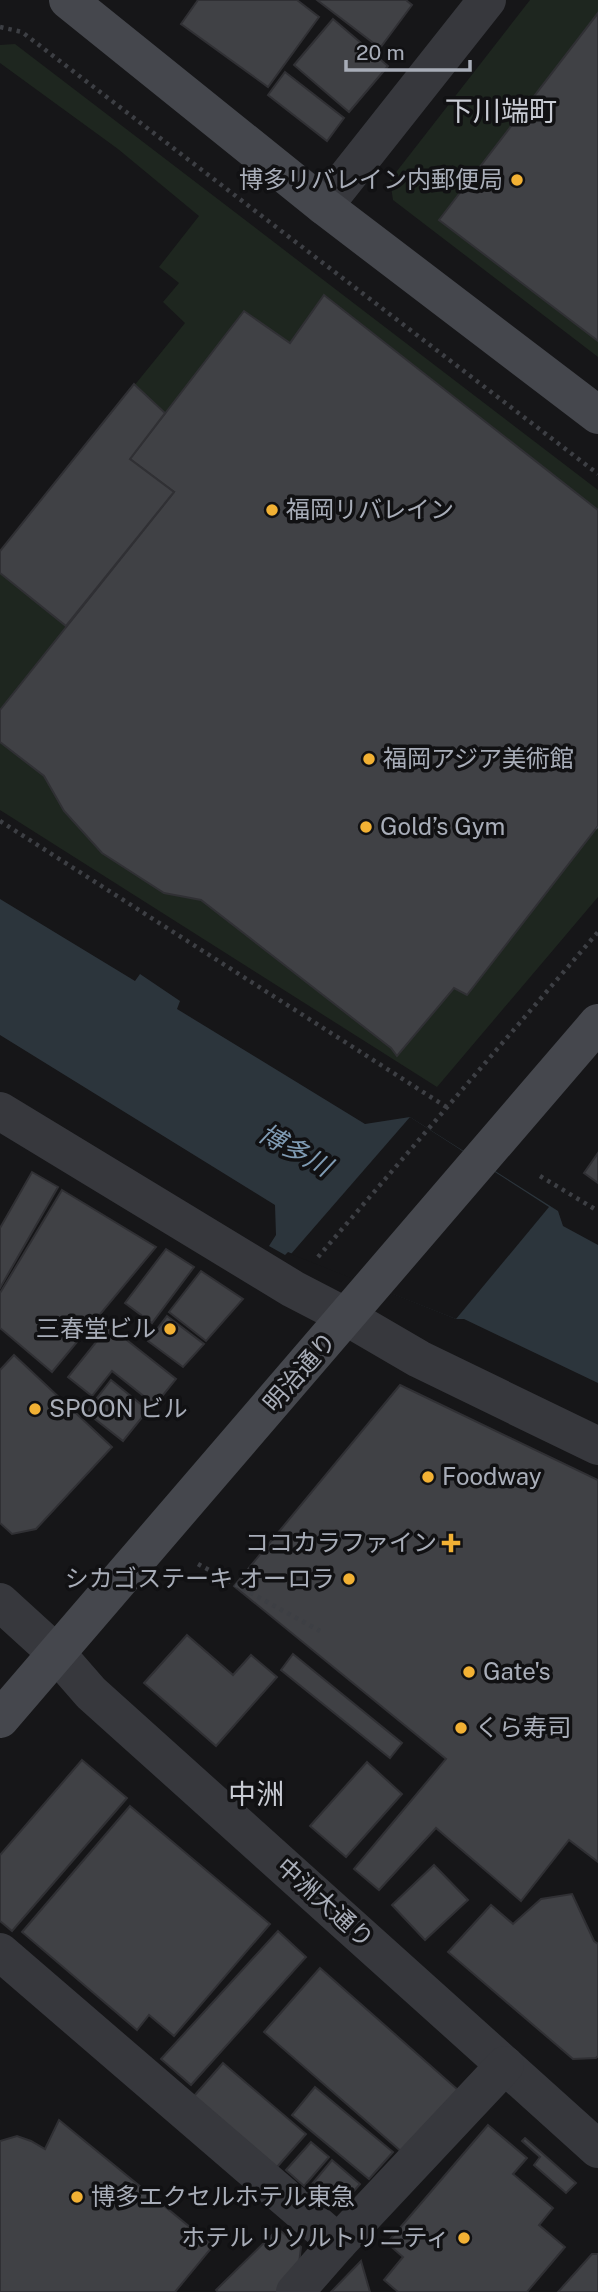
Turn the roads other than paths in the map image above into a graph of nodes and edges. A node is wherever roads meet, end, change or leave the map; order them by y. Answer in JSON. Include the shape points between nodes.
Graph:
{"nodes":[{"id":1,"x":68,"y":0,"type":"edge"},
{"id":2,"x":486,"y":0,"type":"edge"},
{"id":3,"x":324,"y":206,"type":"junction"},
{"id":4,"x":598,"y":415,"type":"edge"},
{"id":5,"x":598,"y":1023,"type":"edge"},
{"id":6,"x":0,"y":1111,"type":"edge"},
{"id":7,"x":347,"y":1317,"type":"junction"},
{"id":8,"x":598,"y":1446,"type":"edge"},
{"id":9,"x":0,"y":1602,"type":"edge"},
{"id":10,"x":57,"y":1654,"type":"junction"},
{"id":11,"x":0,"y":1719,"type":"edge"},
{"id":12,"x":0,"y":1952,"type":"edge"},
{"id":13,"x":505,"y":2065,"type":"junction"},
{"id":14,"x":591,"y":2130,"type":"edge"},
{"id":15,"x":338,"y":2243,"type":"junction"},
{"id":16,"x":295,"y":2292,"type":"edge"}],
"edges":[{"from":1,"to":3,"type":"street"},
{"from":2,"to":3,"type":"street"},
{"from":3,"to":4,"type":"street"},
{"from":5,"to":7,"type":"street","name":"明治通り"},
{"from":6,"to":7,"type":"street"},
{"from":7,"to":8,"type":"street","via":[[419,1360]]},
{"from":7,"to":10,"type":"street","name":"明治通り"},
{"from":9,"to":10,"type":"street","name":"中洲大通り"},
{"from":10,"to":11,"type":"street","name":"明治通り"},
{"from":10,"to":13,"type":"street","name":"中洲大通り","via":[[91,1693]]},
{"from":12,"to":15,"type":"street"},
{"from":13,"to":14,"type":"street","name":"中洲大通り"},
{"from":13,"to":15,"type":"street"},
{"from":15,"to":16,"type":"street"}]}
